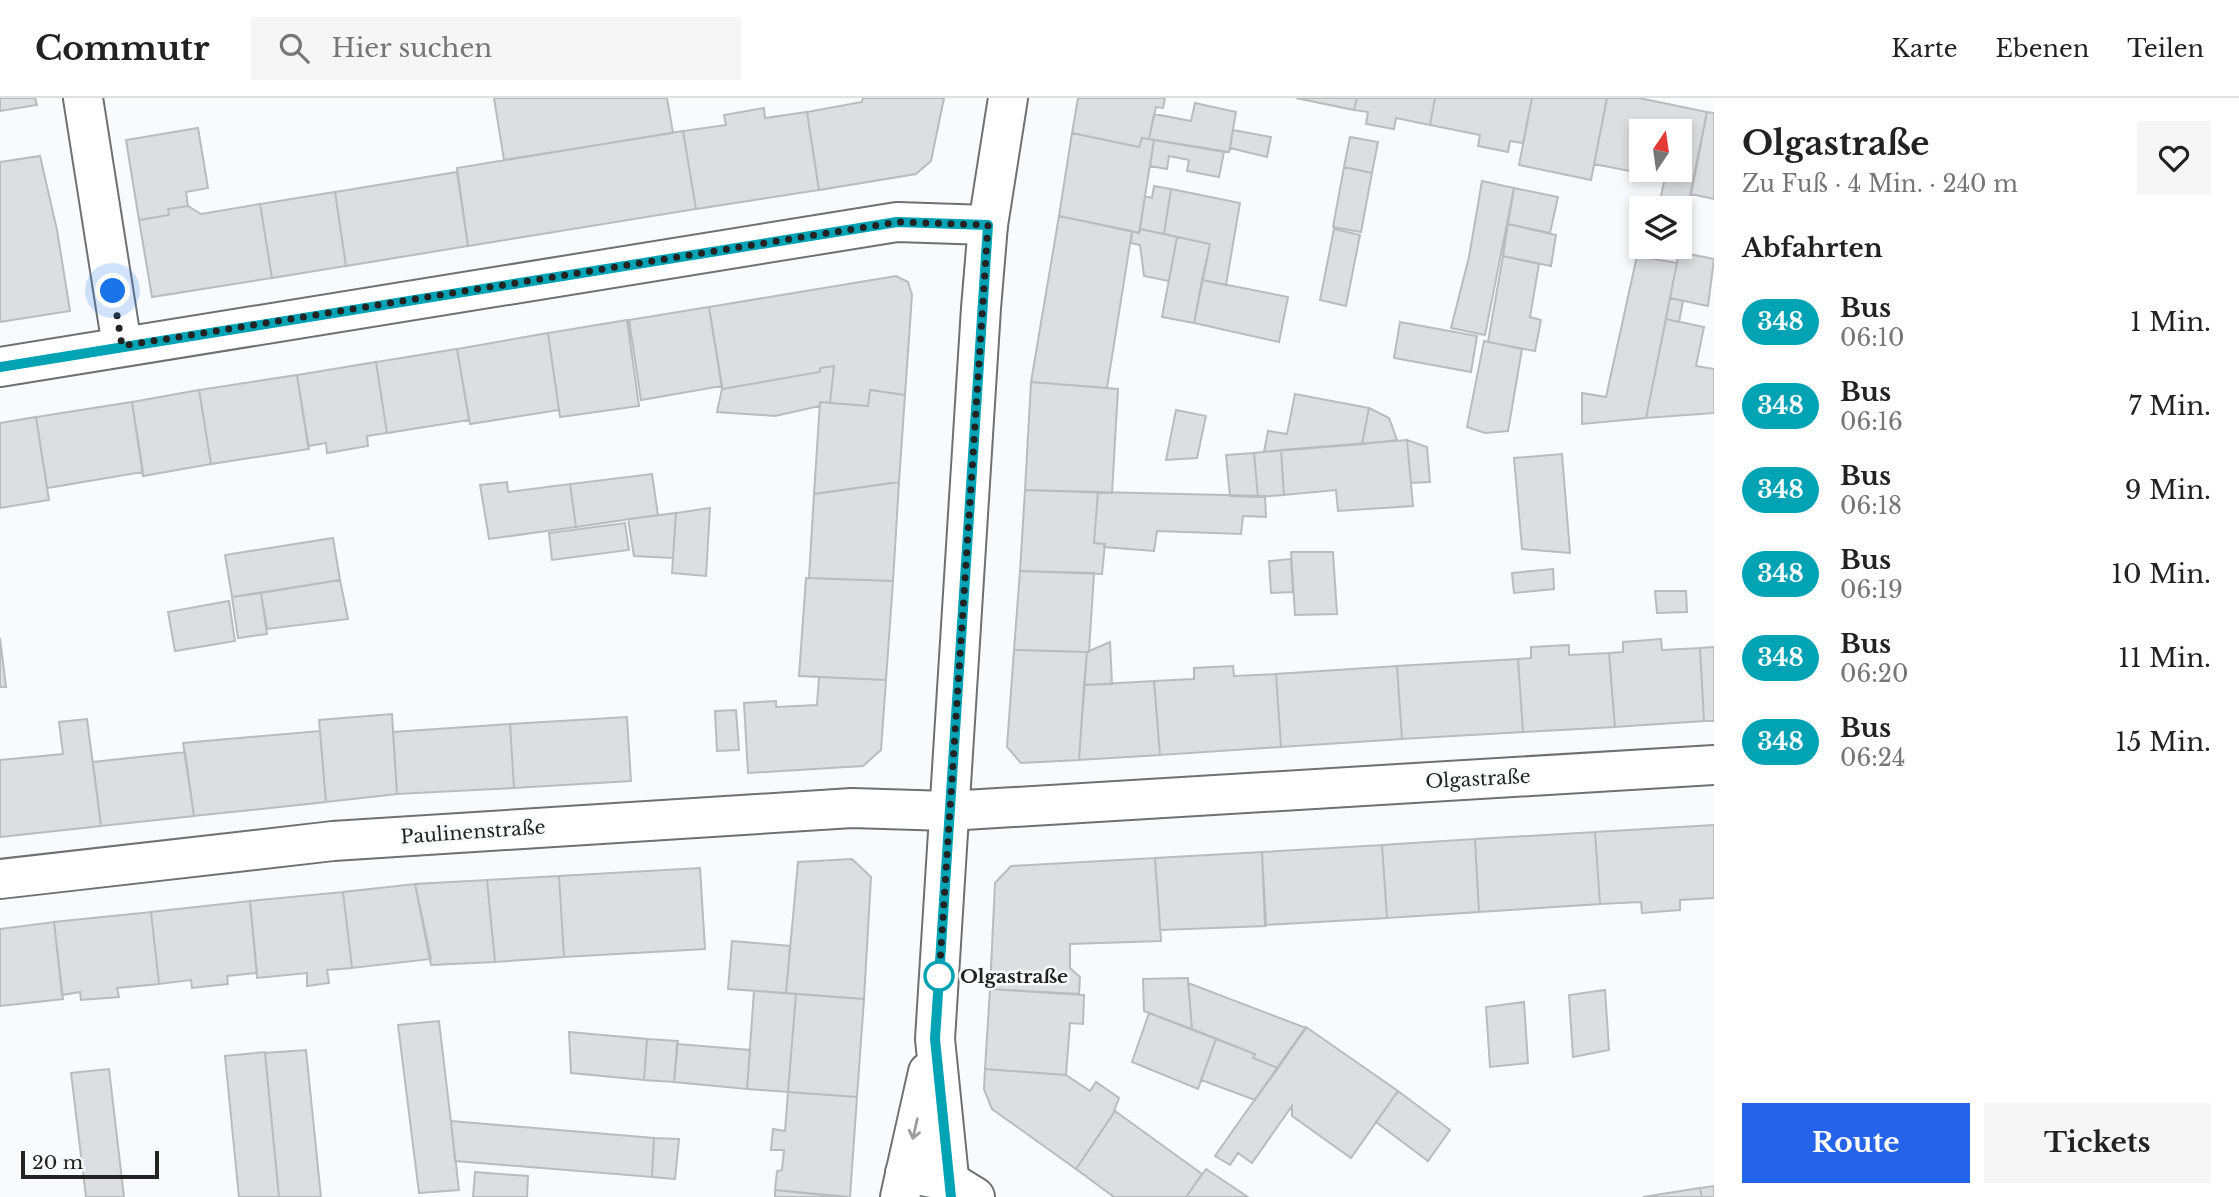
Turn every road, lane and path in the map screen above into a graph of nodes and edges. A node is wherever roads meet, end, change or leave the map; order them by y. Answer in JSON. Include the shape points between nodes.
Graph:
{"nodes":[{"id":1,"x":83,"y":98,"type":"edge"},
{"id":2,"x":1008,"y":98,"type":"edge"},
{"id":3,"x":988,"y":225,"type":"junction"},
{"id":4,"x":122,"y":346,"type":"junction"},
{"id":5,"x":0,"y":367,"type":"edge"},
{"id":6,"x":1714,"y":765,"type":"edge"},
{"id":7,"x":948,"y":811,"type":"junction"},
{"id":8,"x":0,"y":879,"type":"edge"},
{"id":9,"x":935,"y":1039,"type":"junction"},
{"id":10,"x":903,"y":1185,"type":"edge"},
{"id":11,"x":958,"y":1192,"type":"edge"}],
"edges":[{"from":1,"to":4,"type":"street"},
{"from":2,"to":3,"type":"street"},
{"from":3,"to":4,"type":"street","via":[[897,222]]},
{"from":3,"to":7,"type":"street"},
{"from":4,"to":5,"type":"street"},
{"from":6,"to":7,"type":"street","name":"Olgastraße"},
{"from":7,"to":8,"type":"street","name":"Paulinenstraße","via":[[852,808],[346,840]]},
{"from":7,"to":9,"type":"street"},
{"from":9,"to":10,"type":"street","one_way":true},
{"from":9,"to":11,"type":"street"},
{"from":10,"to":11,"type":"street"}]}
